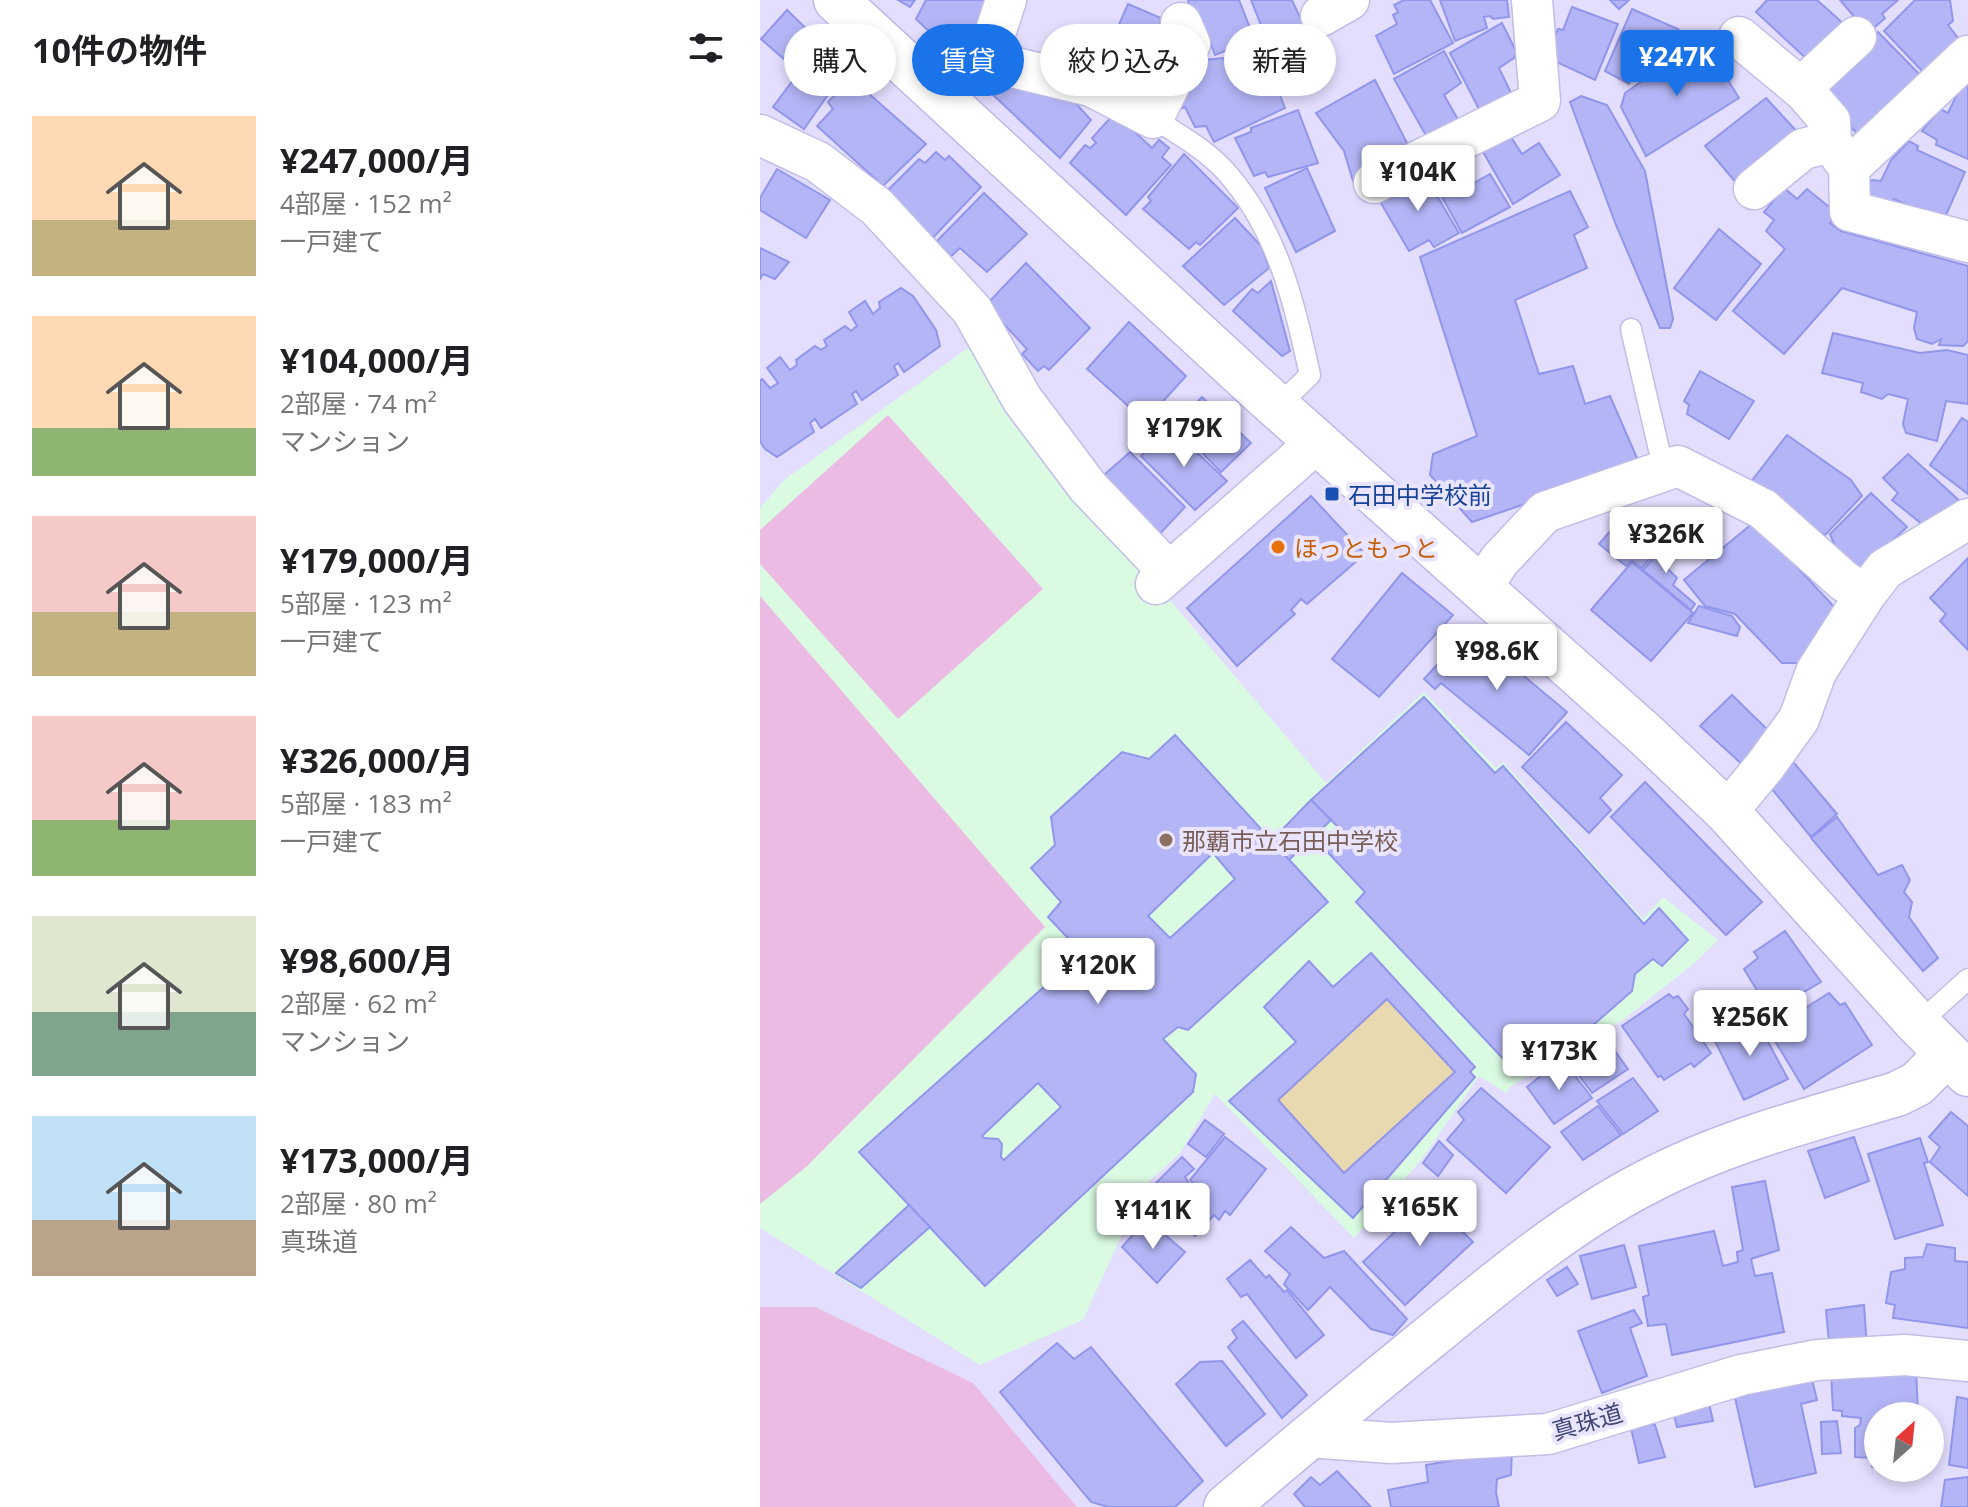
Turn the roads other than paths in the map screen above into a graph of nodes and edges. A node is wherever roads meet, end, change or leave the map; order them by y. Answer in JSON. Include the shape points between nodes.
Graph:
{"nodes":[{"id":1,"x":836,"y":0,"type":"edge"},
{"id":2,"x":1006,"y":0,"type":"edge"},
{"id":3,"x":1532,"y":0,"type":"edge"},
{"id":4,"x":1181,"y":23,"type":"dead end"},
{"id":5,"x":998,"y":24,"type":"edge"},
{"id":6,"x":1739,"y":37,"type":"dead end"},
{"id":7,"x":1856,"y":37,"type":"dead end"},
{"id":8,"x":1968,"y":56,"type":"edge"},
{"id":9,"x":912,"y":68,"type":"edge"},
{"id":10,"x":1024,"y":70,"type":"edge"},
{"id":11,"x":1801,"y":88,"type":"junction"},
{"id":12,"x":943,"y":96,"type":"edge"},
{"id":13,"x":1153,"y":118,"type":"junction"},
{"id":14,"x":760,"y":135,"type":"edge"},
{"id":15,"x":1840,"y":155,"type":"junction"},
{"id":16,"x":1374,"y":183,"type":"dead end"},
{"id":17,"x":1754,"y":189,"type":"dead end"},
{"id":18,"x":1968,"y":242,"type":"edge"},
{"id":19,"x":1631,"y":329,"type":"dead end"},
{"id":20,"x":1277,"y":407,"type":"junction"},
{"id":21,"x":1316,"y":443,"type":"junction"},
{"id":22,"x":1664,"y":471,"type":"junction"},
{"id":23,"x":1968,"y":519,"type":"edge"},
{"id":24,"x":1481,"y":589,"type":"junction"},
{"id":25,"x":1865,"y":595,"type":"junction"},
{"id":26,"x":1727,"y":812,"type":"junction"},
{"id":27,"x":1968,"y":979,"type":"edge"},
{"id":28,"x":1944,"y":1051,"type":"edge"},
{"id":29,"x":1968,"y":1361,"type":"edge"},
{"id":30,"x":1308,"y":1437,"type":"junction"},
{"id":31,"x":1226,"y":1507,"type":"edge"}],
"edges":[{"from":1,"to":9,"type":"street"},
{"from":2,"to":5,"type":"street"},
{"from":3,"to":16,"type":"street","via":[[1540,101]]},
{"from":4,"to":13,"type":"street","via":[[1190,44]]},
{"from":6,"to":11,"type":"street"},
{"from":7,"to":11,"type":"street"},
{"from":8,"to":15,"type":"street"},
{"from":10,"to":13,"type":"street","via":[[1091,86]]},
{"from":11,"to":15,"type":"street","via":[[1830,121]]},
{"from":12,"to":20,"type":"street"},
{"from":13,"to":20,"type":"lane","via":[[1225,171],[1252,205],[1283,265],[1310,375]]},
{"from":14,"to":21,"type":"street","via":[[818,162],[877,207],[972,310],[1022,399],[1162,578]]},
{"from":15,"to":17,"type":"street","via":[[1803,149]]},
{"from":15,"to":18,"type":"street","via":[[1850,211]]},
{"from":19,"to":22,"type":"lane"},
{"from":20,"to":21,"type":"street"},
{"from":21,"to":24,"type":"street"},
{"from":22,"to":24,"type":"street","via":[[1545,512],[1499,561]]},
{"from":22,"to":25,"type":"street","via":[[1678,466],[1763,509]]},
{"from":23,"to":25,"type":"street","via":[[1885,569]]},
{"from":24,"to":26,"type":"street"},
{"from":25,"to":26,"type":"street","via":[[1816,672],[1799,719]]},
{"from":26,"to":28,"type":"street"},
{"from":27,"to":28,"type":"lane"},
{"from":28,"to":30,"type":"street","via":[[1917,1084],[1897,1094],[1693,1159],[1622,1196],[1539,1249]]},
{"from":29,"to":30,"type":"street","name":"真珠道","via":[[1905,1355],[1817,1360],[1741,1375],[1548,1434],[1391,1443]]},
{"from":30,"to":31,"type":"street"}]}
